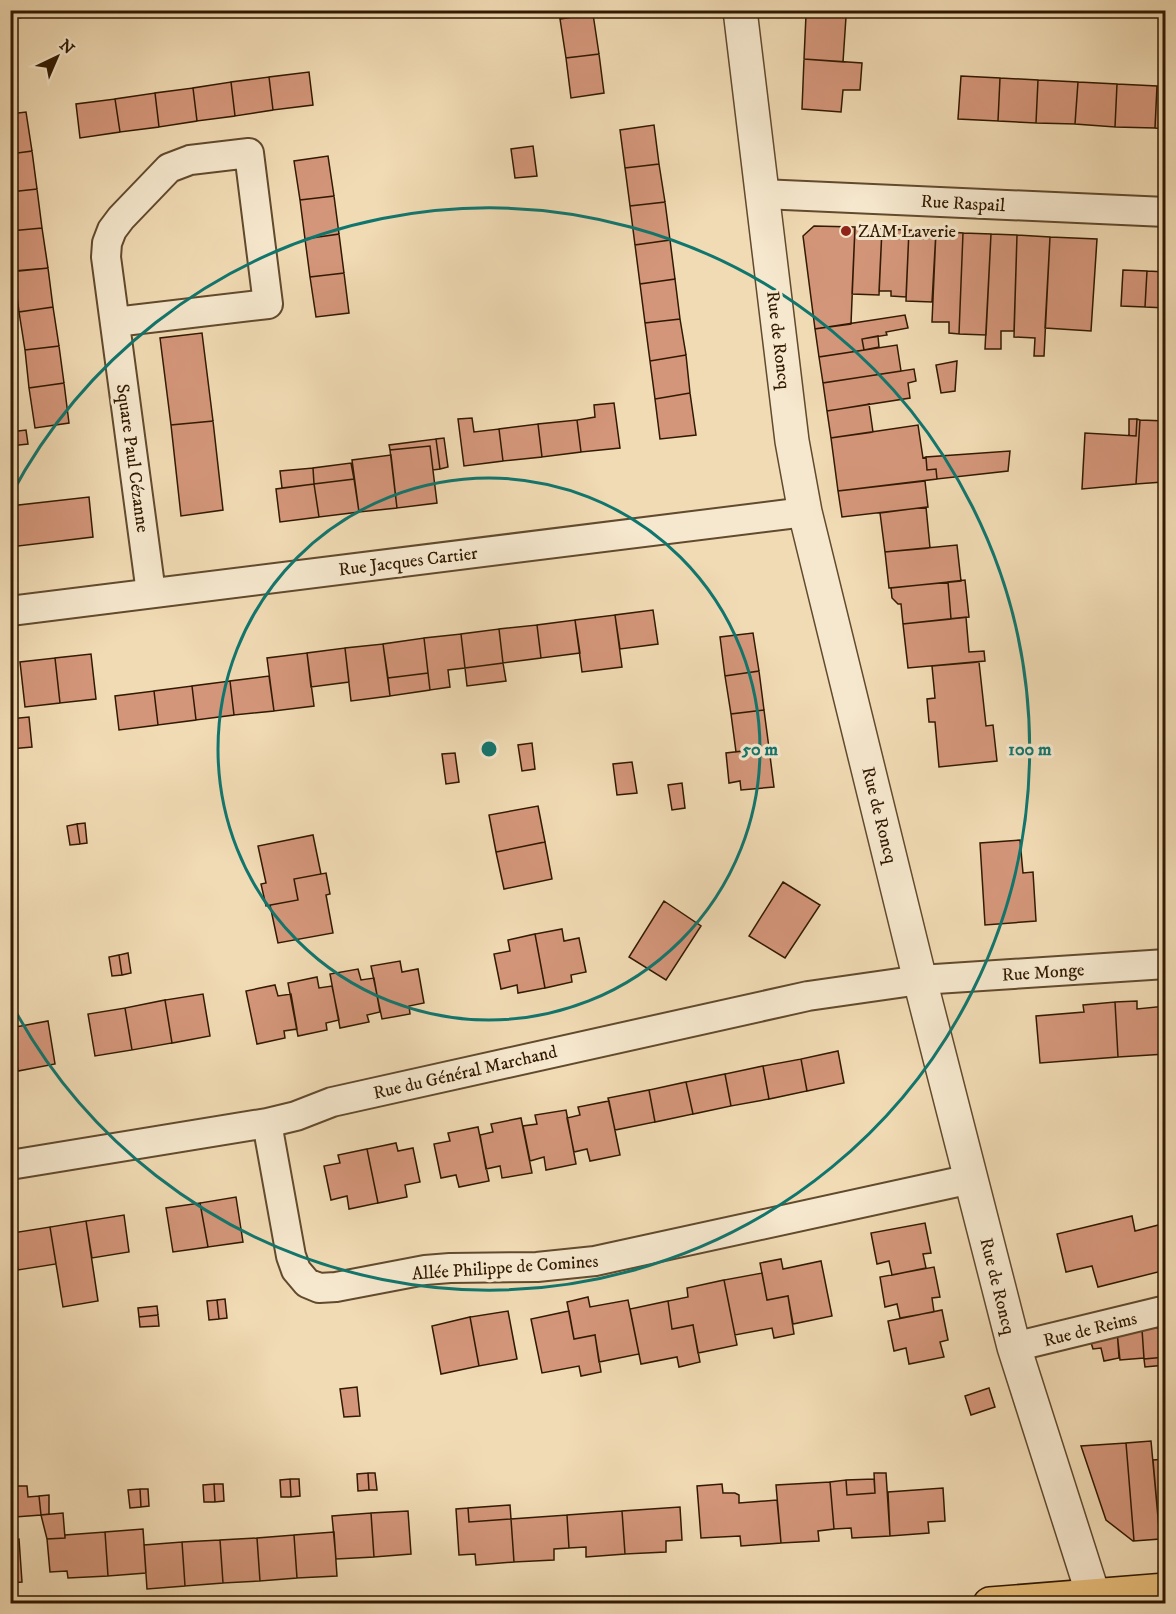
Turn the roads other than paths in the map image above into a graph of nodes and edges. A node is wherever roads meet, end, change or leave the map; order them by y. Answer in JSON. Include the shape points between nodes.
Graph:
{"nodes":[{"id":1,"x":740,"y":10,"type":"edge"},
{"id":2,"x":761,"y":194,"type":"junction"},
{"id":3,"x":1166,"y":212,"type":"edge"},
{"id":4,"x":115,"y":322,"type":"junction"},
{"id":5,"x":805,"y":512,"type":"junction"},
{"id":6,"x":151,"y":593,"type":"junction"},
{"id":7,"x":10,"y":611,"type":"edge"},
{"id":8,"x":1166,"y":964,"type":"edge"},
{"id":9,"x":920,"y":980,"type":"junction"},
{"id":10,"x":267,"y":1123,"type":"junction"},
{"id":11,"x":10,"y":1165,"type":"edge"},
{"id":12,"x":971,"y":1179,"type":"junction"},
{"id":13,"x":1166,"y":1310,"type":"edge"},
{"id":14,"x":1014,"y":1347,"type":"junction"},
{"id":15,"x":1166,"y":1590,"type":"edge"},
{"id":16,"x":1094,"y":1599,"type":"edge"},
{"id":17,"x":990,"y":1604,"type":"edge"}],
"edges":[{"from":1,"to":2,"type":"street","name":"Rue de Roncq"},
{"from":2,"to":3,"type":"street","name":"Rue Raspail"},
{"from":2,"to":5,"type":"street","name":"Rue de Roncq","via":[[792,441]]},
{"from":4,"to":4,"type":"street","name":"Square Paul Cézanne","via":[[106,257],[107,243],[121,218],[161,175],[178,163],[249,153],[268,304]]},
{"from":4,"to":6,"type":"street","name":"Square Paul Cézanne"},
{"from":5,"to":6,"type":"street","name":"Rue Jacques Cartier"},
{"from":5,"to":9,"type":"street","name":"Rue de Roncq"},
{"from":6,"to":7,"type":"street","name":"Rue Jacques Cartier"},
{"from":8,"to":9,"type":"street","name":"Rue Monge"},
{"from":9,"to":10,"type":"street","name":"Rue du Général Marchand","via":[[772,1003],[332,1102]]},
{"from":9,"to":12,"type":"street","name":"Rue de Roncq"},
{"from":10,"to":11,"type":"street","name":"Rue du Général Marchand"},
{"from":10,"to":12,"type":"street","name":"Allée Philippe de Comines","via":[[291,1257],[296,1270],[319,1288],[442,1269],[595,1261]]},
{"from":12,"to":14,"type":"street","name":"Rue de Roncq"},
{"from":13,"to":14,"type":"street","name":"Rue de Reims"},
{"from":14,"to":16,"type":"street","name":"Rue de Roncq"},
{"from":15,"to":16,"type":"main road"},
{"from":16,"to":17,"type":"main road"}]}
